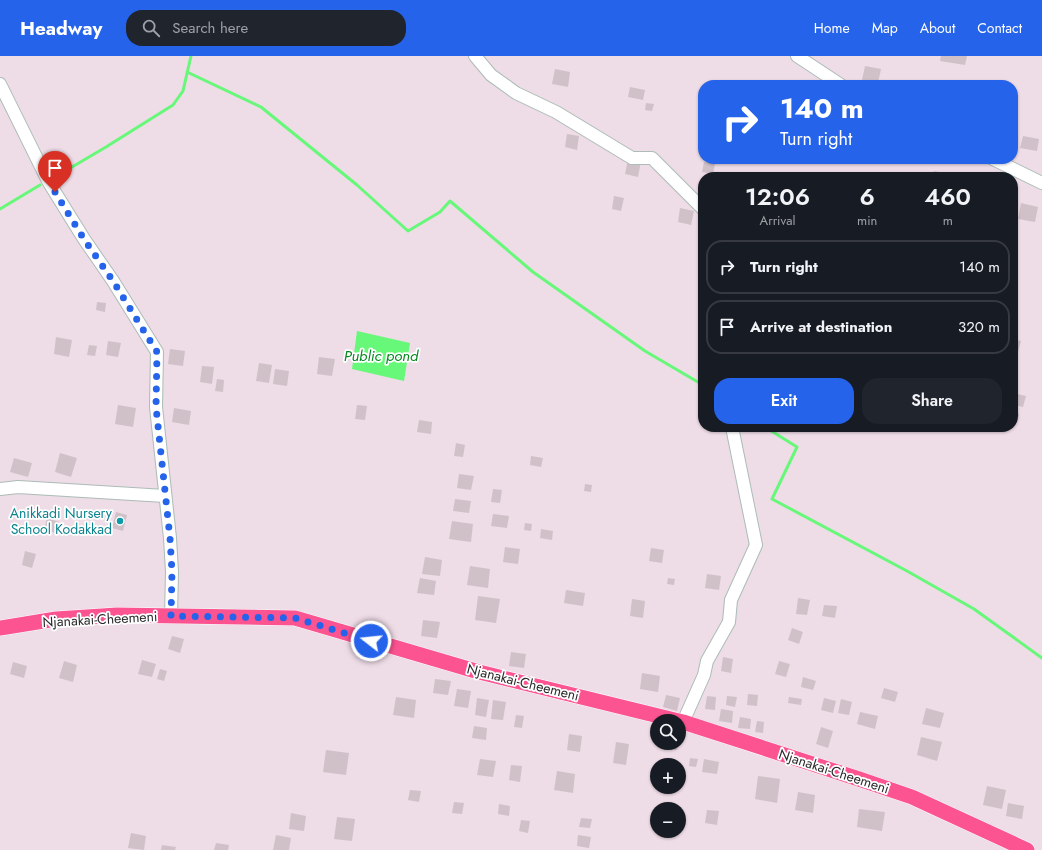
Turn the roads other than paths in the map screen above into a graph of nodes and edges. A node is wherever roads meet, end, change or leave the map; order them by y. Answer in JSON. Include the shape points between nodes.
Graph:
{"nodes":[{"id":1,"x":475,"y":56,"type":"edge"},
{"id":2,"x":797,"y":56,"type":"edge"},
{"id":3,"x":833,"y":80,"type":"edge"},
{"id":4,"x":0,"y":84,"type":"edge"},
{"id":5,"x":1003,"y":164,"type":"edge"},
{"id":6,"x":1042,"y":183,"type":"edge"},
{"id":7,"x":698,"y":204,"type":"edge"},
{"id":8,"x":733,"y":432,"type":"edge"},
{"id":9,"x":0,"y":489,"type":"edge"},
{"id":10,"x":165,"y":496,"type":"junction"},
{"id":11,"x":171,"y":616,"type":"junction"},
{"id":12,"x":0,"y":628,"type":"edge"},
{"id":13,"x":650,"y":714,"type":"edge"},
{"id":14,"x":686,"y":715,"type":"edge"},
{"id":15,"x":686,"y":723,"type":"edge"},
{"id":16,"x":1027,"y":850,"type":"edge"}],
"edges":[{"from":1,"to":7,"type":"street","via":[[491,75],[516,93],[556,112],[632,158],[652,158]]},
{"from":2,"to":3,"type":"street"},
{"from":4,"to":10,"type":"street","via":[[48,181],[157,352],[156,407]]},
{"from":5,"to":6,"type":"street"},
{"from":8,"to":14,"type":"street","via":[[756,545],[731,600],[729,622],[708,661]]},
{"from":9,"to":10,"type":"street","via":[[25,487]]},
{"from":10,"to":11,"type":"street","via":[[171,552]]},
{"from":11,"to":12,"type":"main road","name":"Njanakai-Cheemeni","via":[[117,615],[72,618]]},
{"from":11,"to":13,"type":"main road","name":"Njanakai-Cheemeni","via":[[295,618],[479,672]]},
{"from":15,"to":16,"type":"main road","name":"Njanakai-Cheemeni","via":[[912,797]]}]}
